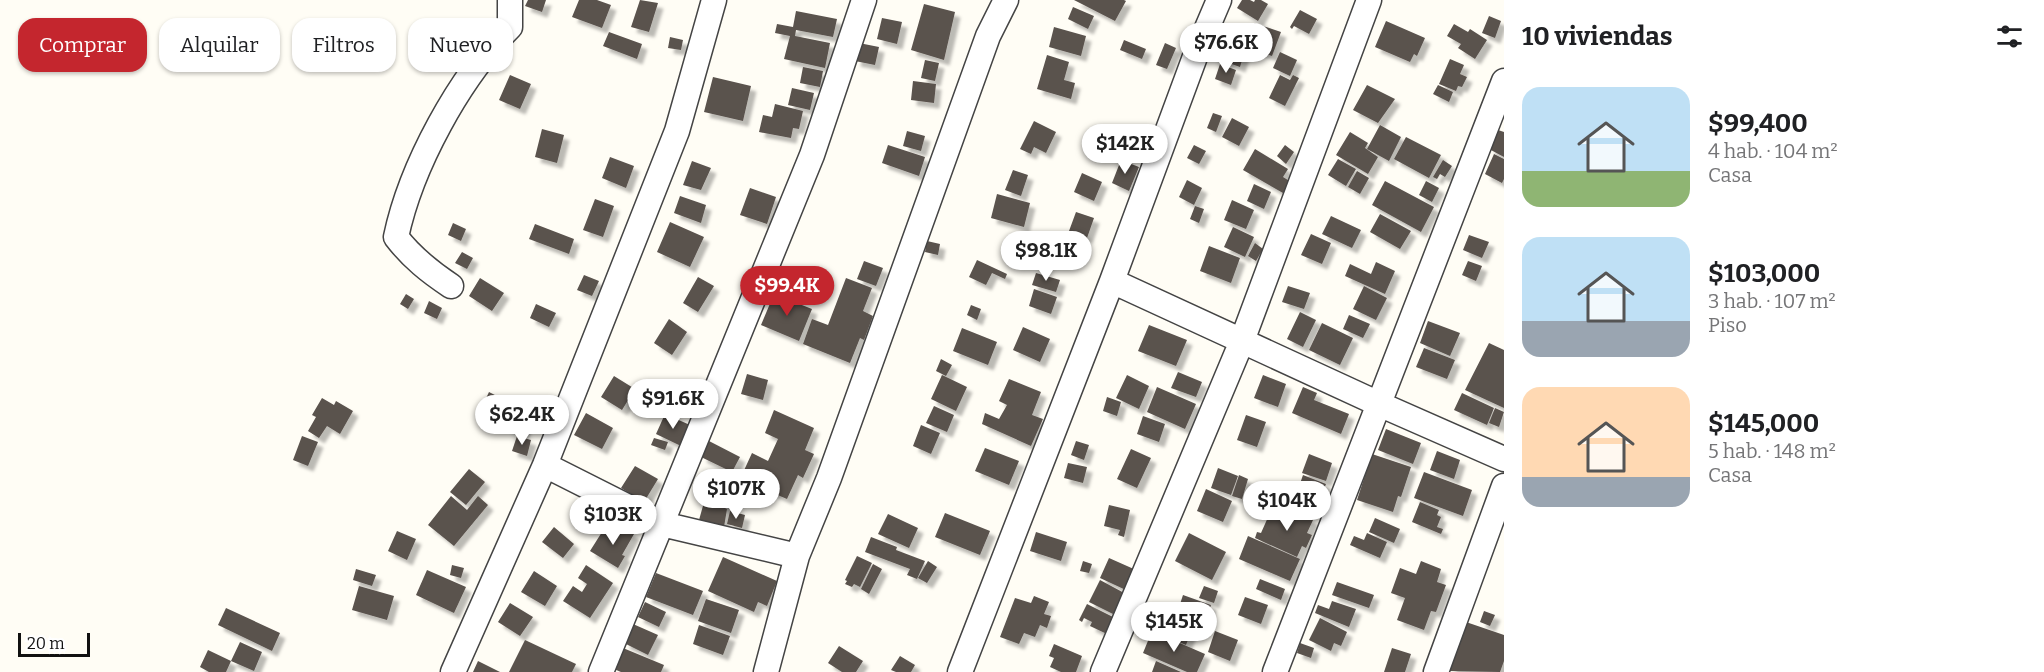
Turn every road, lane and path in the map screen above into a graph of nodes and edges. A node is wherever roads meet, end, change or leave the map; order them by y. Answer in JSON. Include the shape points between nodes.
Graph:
{"nodes":[{"id":1,"x":510,"y":0,"type":"edge"},
{"id":2,"x":714,"y":0,"type":"edge"},
{"id":3,"x":864,"y":0,"type":"edge"},
{"id":4,"x":1006,"y":0,"type":"edge"},
{"id":5,"x":1220,"y":0,"type":"edge"},
{"id":6,"x":1369,"y":0,"type":"edge"},
{"id":7,"x":1504,"y":81,"type":"edge"},
{"id":8,"x":1112,"y":281,"type":"junction"},
{"id":9,"x":451,"y":286,"type":"dead end"},
{"id":10,"x":1242,"y":341,"type":"junction"},
{"id":11,"x":1379,"y":404,"type":"junction"},
{"id":12,"x":1504,"y":459,"type":"edge"},
{"id":13,"x":544,"y":465,"type":"junction"},
{"id":14,"x":1504,"y":486,"type":"edge"},
{"id":15,"x":662,"y":524,"type":"junction"},
{"id":16,"x":797,"y":556,"type":"junction"},
{"id":17,"x":453,"y":672,"type":"edge"},
{"id":18,"x":601,"y":672,"type":"edge"},
{"id":19,"x":766,"y":672,"type":"edge"},
{"id":20,"x":960,"y":672,"type":"edge"},
{"id":21,"x":1103,"y":672,"type":"edge"},
{"id":22,"x":1275,"y":672,"type":"edge"},
{"id":23,"x":1436,"y":672,"type":"edge"}],
"edges":[{"from":1,"to":9,"type":"street","via":[[510,27],[490,48],[451,107],[420,165],[396,237],[408,253]]},
{"from":2,"to":13,"type":"street","via":[[677,130]]},
{"from":3,"to":15,"type":"street","via":[[812,155]]},
{"from":4,"to":16,"type":"street","via":[[988,36],[833,467]]},
{"from":5,"to":8,"type":"street","via":[[1196,54]]},
{"from":6,"to":10,"type":"street"},
{"from":7,"to":11,"type":"street"},
{"from":8,"to":10,"type":"street"},
{"from":8,"to":20,"type":"street"},
{"from":10,"to":11,"type":"street"},
{"from":10,"to":21,"type":"street"},
{"from":11,"to":12,"type":"street"},
{"from":11,"to":22,"type":"street"},
{"from":13,"to":15,"type":"street"},
{"from":13,"to":17,"type":"street"},
{"from":14,"to":23,"type":"street"},
{"from":15,"to":16,"type":"street"},
{"from":15,"to":18,"type":"street"},
{"from":16,"to":19,"type":"street"}]}
